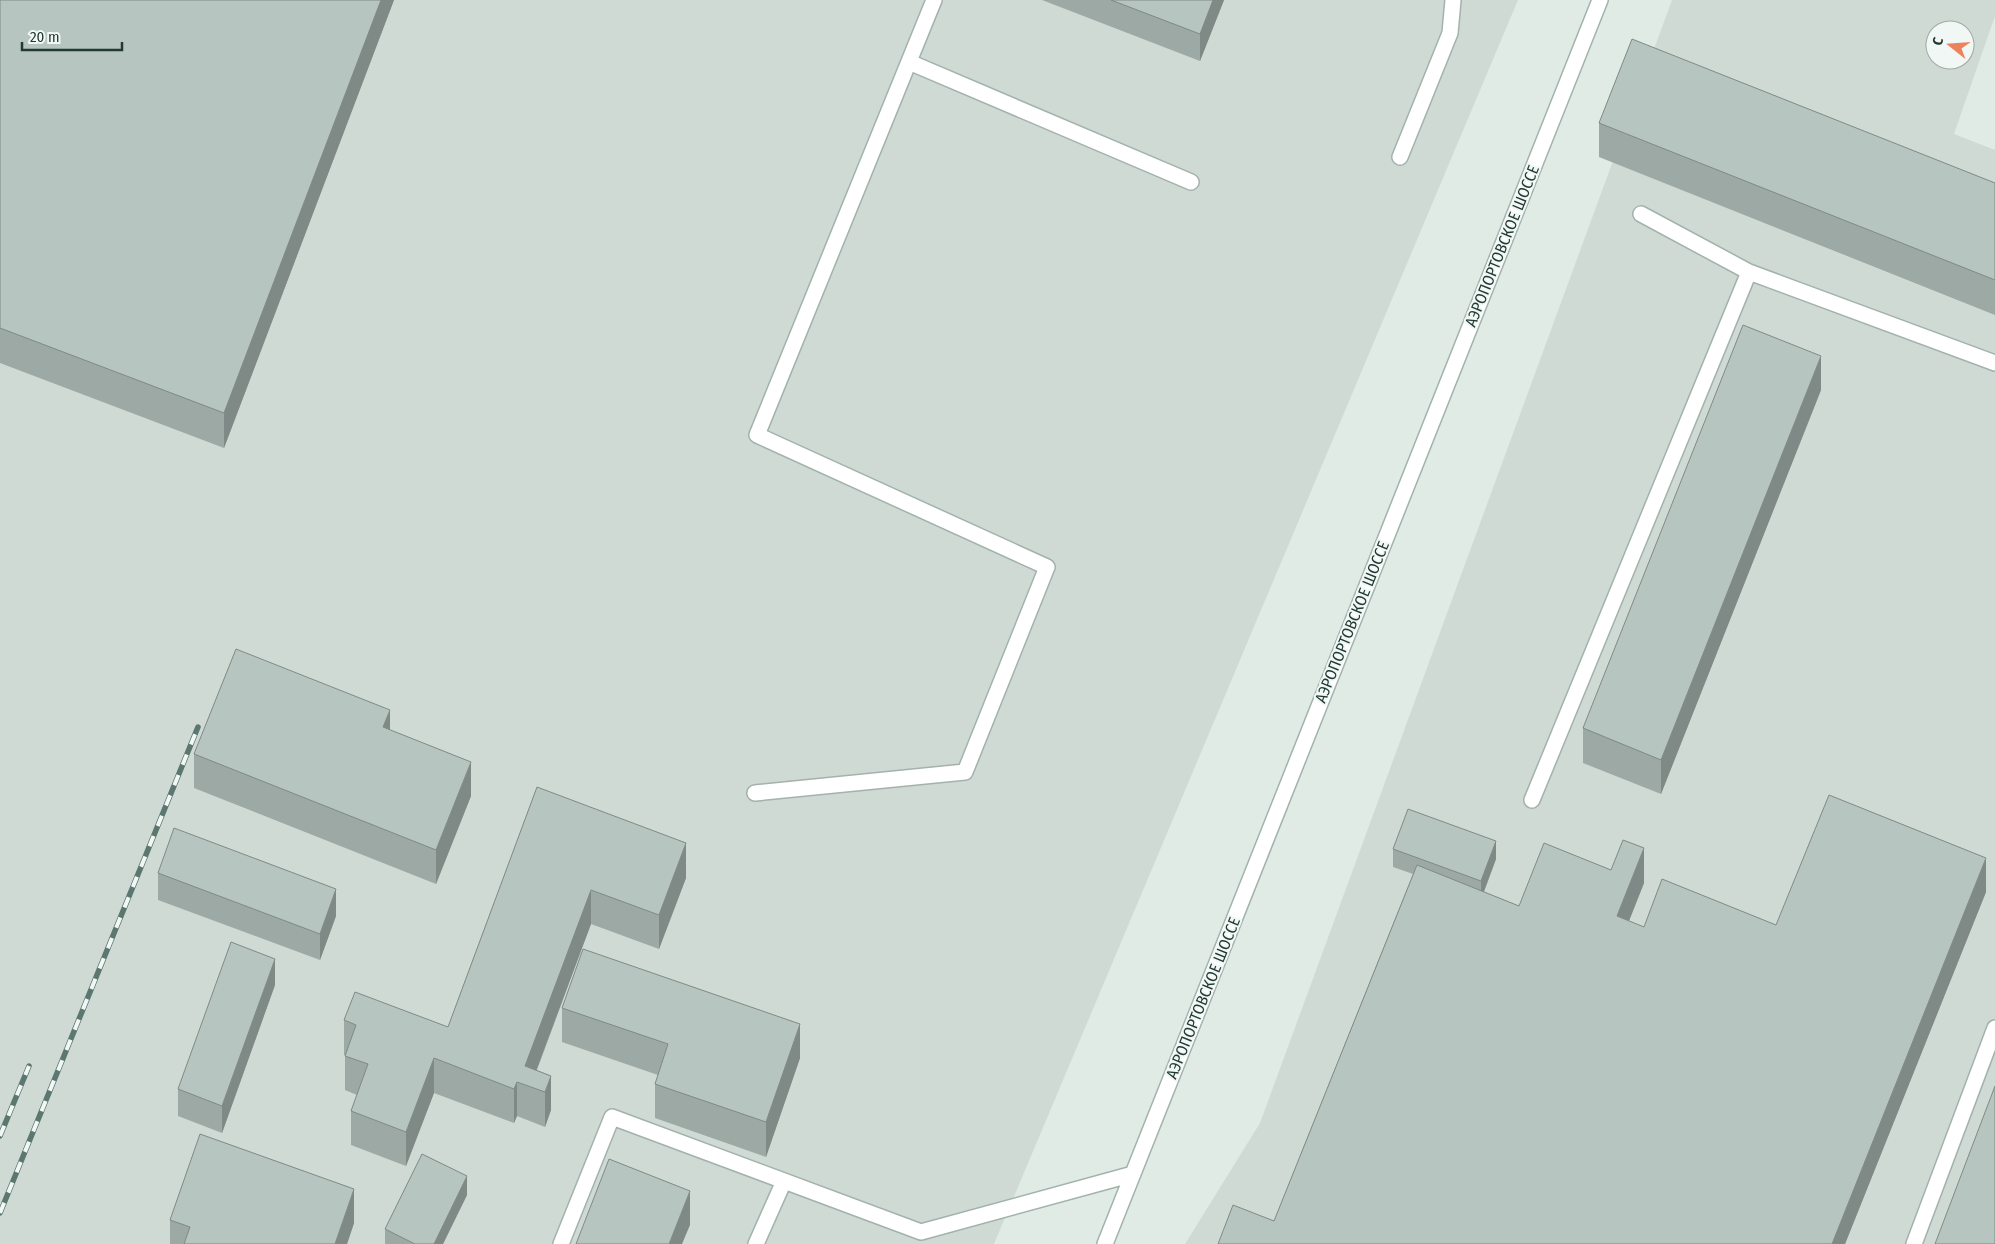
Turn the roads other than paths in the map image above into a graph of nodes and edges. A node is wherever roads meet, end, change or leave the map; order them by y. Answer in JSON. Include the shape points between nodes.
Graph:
{"nodes":[{"id":1,"x":934,"y":0,"type":"edge"},
{"id":2,"x":1453,"y":0,"type":"edge"},
{"id":3,"x":1600,"y":0,"type":"edge"},
{"id":4,"x":909,"y":62,"type":"junction"},
{"id":5,"x":1400,"y":158,"type":"dead end"},
{"id":6,"x":1191,"y":182,"type":"dead end"},
{"id":7,"x":1641,"y":214,"type":"dead end"},
{"id":8,"x":1749,"y":272,"type":"junction"},
{"id":9,"x":1995,"y":363,"type":"edge"},
{"id":10,"x":755,"y":792,"type":"dead end"},
{"id":11,"x":1532,"y":800,"type":"dead end"},
{"id":12,"x":1995,"y":1028,"type":"edge"},
{"id":13,"x":1133,"y":1174,"type":"junction"},
{"id":14,"x":784,"y":1181,"type":"junction"},
{"id":15,"x":561,"y":1244,"type":"edge"},
{"id":16,"x":756,"y":1244,"type":"edge"},
{"id":17,"x":1105,"y":1244,"type":"edge"},
{"id":18,"x":1914,"y":1244,"type":"edge"}],
"edges":[{"from":1,"to":4,"type":"street"},
{"from":2,"to":5,"type":"street","via":[[1450,33]]},
{"from":3,"to":13,"type":"street","name":"АЭРОПОРТОВСКОЕ ШОССЕ"},
{"from":4,"to":6,"type":"street"},
{"from":4,"to":10,"type":"street","via":[[757,434],[1047,567],[965,772]]},
{"from":7,"to":8,"type":"street"},
{"from":8,"to":9,"type":"street"},
{"from":8,"to":11,"type":"street"},
{"from":12,"to":18,"type":"street"},
{"from":13,"to":14,"type":"street","via":[[921,1232]]},
{"from":13,"to":17,"type":"street","name":"АЭРОПОРТОВСКОЕ ШОССЕ"},
{"from":14,"to":15,"type":"street","via":[[612,1117]]},
{"from":14,"to":16,"type":"street"}]}
